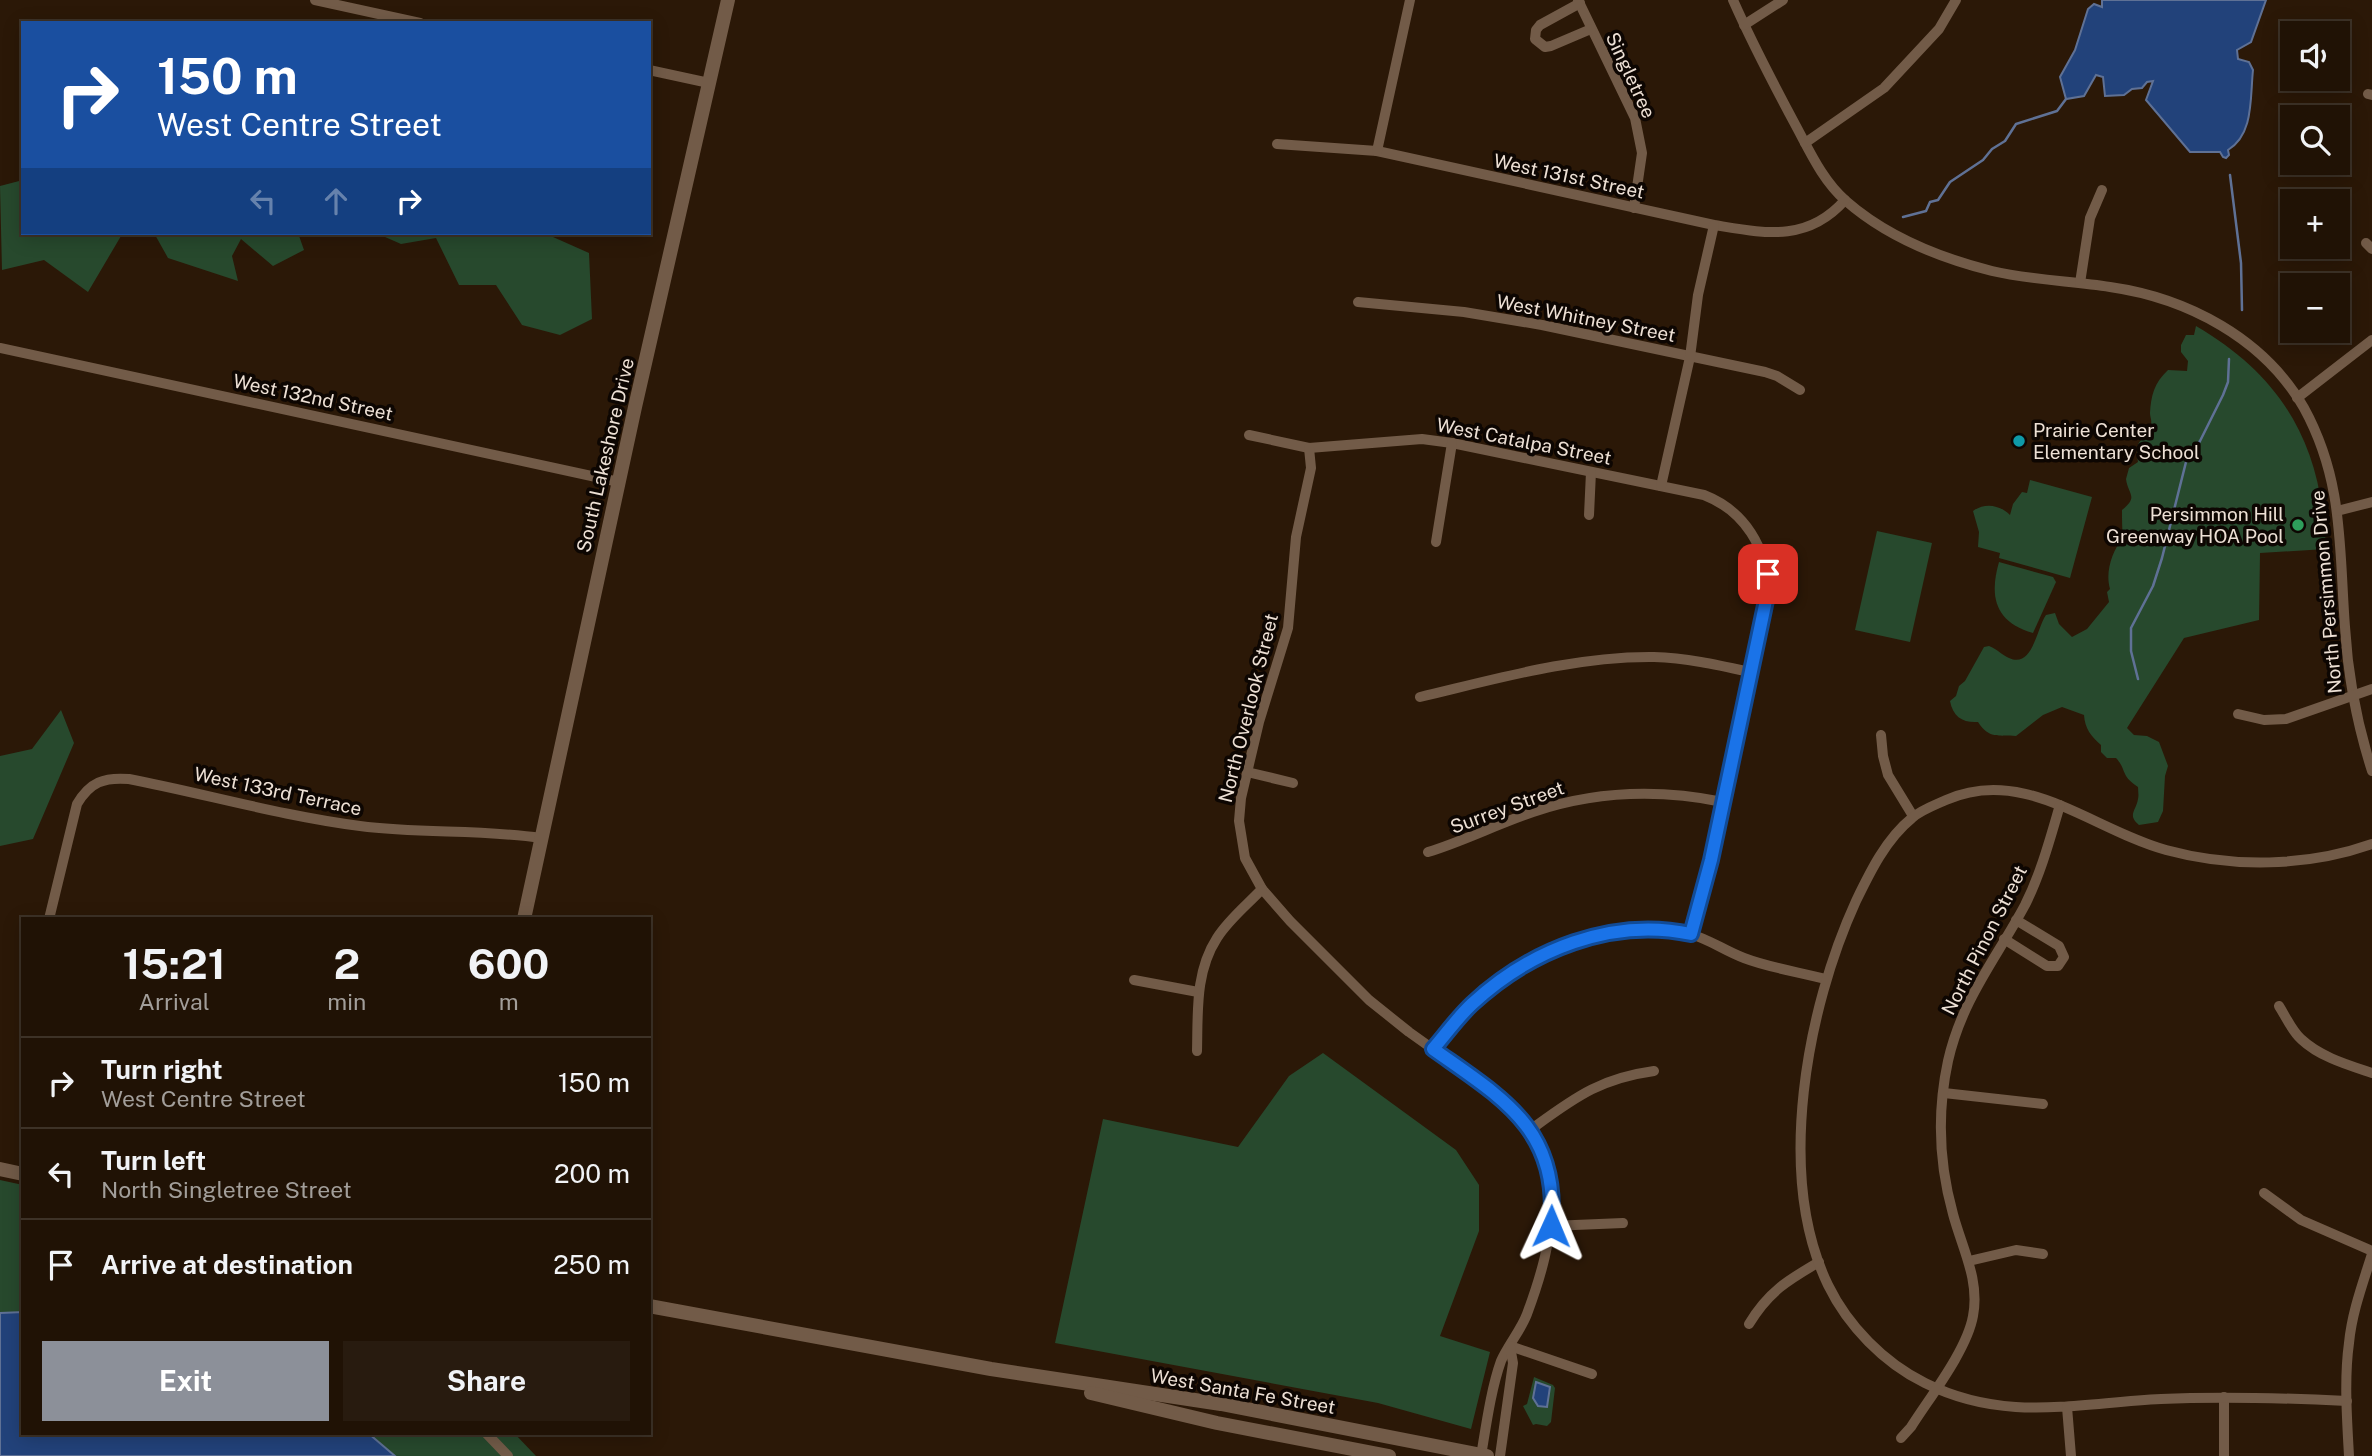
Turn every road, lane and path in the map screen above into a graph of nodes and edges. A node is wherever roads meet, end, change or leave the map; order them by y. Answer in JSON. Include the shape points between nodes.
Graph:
{"nodes":[{"id":1,"x":315,"y":0,"type":"edge"},
{"id":2,"x":728,"y":0,"type":"edge"},
{"id":3,"x":1410,"y":0,"type":"edge"},
{"id":4,"x":1733,"y":0,"type":"edge"},
{"id":5,"x":1783,"y":0,"type":"edge"},
{"id":6,"x":1956,"y":0,"type":"edge"},
{"id":7,"x":1579,"y":2,"type":"edge"},
{"id":8,"x":411,"y":21,"type":"edge"},
{"id":9,"x":1744,"y":25,"type":"junction"},
{"id":10,"x":1591,"y":29,"type":"junction"},
{"id":11,"x":651,"y":70,"type":"edge"},
{"id":12,"x":709,"y":83,"type":"junction"},
{"id":13,"x":1805,"y":143,"type":"junction"},
{"id":14,"x":1277,"y":144,"type":"dead end"},
{"id":15,"x":1377,"y":151,"type":"junction"},
{"id":16,"x":2102,"y":190,"type":"dead end"},
{"id":17,"x":1845,"y":200,"type":"junction"},
{"id":18,"x":1634,"y":208,"type":"junction"},
{"id":19,"x":1714,"y":225,"type":"junction"},
{"id":20,"x":2080,"y":283,"type":"junction"},
{"id":21,"x":1358,"y":302,"type":"dead end"},
{"id":22,"x":2372,"y":340,"type":"edge"},
{"id":23,"x":0,"y":348,"type":"edge"},
{"id":24,"x":1690,"y":357,"type":"junction"},
{"id":25,"x":1800,"y":390,"type":"dead end"},
{"id":26,"x":2297,"y":398,"type":"junction"},
{"id":27,"x":1250,"y":435,"type":"dead end"},
{"id":28,"x":1452,"y":443,"type":"junction"},
{"id":29,"x":1309,"y":448,"type":"junction"},
{"id":30,"x":1591,"y":472,"type":"junction"},
{"id":31,"x":619,"y":482,"type":"junction"},
{"id":32,"x":1661,"y":486,"type":"junction"},
{"id":33,"x":2372,"y":502,"type":"edge"},
{"id":34,"x":2337,"y":511,"type":"junction"},
{"id":35,"x":1589,"y":515,"type":"dead end"},
{"id":36,"x":1436,"y":542,"type":"dead end"},
{"id":37,"x":1750,"y":672,"type":"junction"},
{"id":38,"x":2372,"y":690,"type":"edge"},
{"id":39,"x":2353,"y":696,"type":"junction"},
{"id":40,"x":1420,"y":697,"type":"dead end"},
{"id":41,"x":2238,"y":714,"type":"dead end"},
{"id":42,"x":1881,"y":735,"type":"dead end"},
{"id":43,"x":2372,"y":771,"type":"edge"},
{"id":44,"x":1247,"y":772,"type":"junction"},
{"id":45,"x":1293,"y":783,"type":"dead end"},
{"id":46,"x":1723,"y":802,"type":"junction"},
{"id":47,"x":2060,"y":805,"type":"junction"},
{"id":48,"x":1913,"y":816,"type":"junction"},
{"id":49,"x":541,"y":838,"type":"junction"},
{"id":50,"x":2372,"y":844,"type":"edge"},
{"id":51,"x":1428,"y":852,"type":"dead end"},
{"id":52,"x":1262,"y":889,"type":"junction"},
{"id":53,"x":49,"y":917,"type":"edge"},
{"id":54,"x":524,"y":917,"type":"edge"},
{"id":55,"x":2016,"y":920,"type":"junction"},
{"id":56,"x":1691,"y":934,"type":"junction"},
{"id":57,"x":2004,"y":939,"type":"junction"},
{"id":58,"x":1826,"y":979,"type":"junction"},
{"id":59,"x":1134,"y":981,"type":"dead end"},
{"id":60,"x":1198,"y":992,"type":"junction"},
{"id":61,"x":2279,"y":1006,"type":"dead end"},
{"id":62,"x":1433,"y":1049,"type":"junction"},
{"id":63,"x":1197,"y":1051,"type":"dead end"},
{"id":64,"x":1654,"y":1071,"type":"dead end"},
{"id":65,"x":2372,"y":1073,"type":"edge"},
{"id":66,"x":1944,"y":1093,"type":"junction"},
{"id":67,"x":2043,"y":1104,"type":"dead end"},
{"id":68,"x":1531,"y":1132,"type":"junction"},
{"id":69,"x":0,"y":1169,"type":"edge"},
{"id":70,"x":21,"y":1174,"type":"edge"},
{"id":71,"x":2264,"y":1193,"type":"dead end"},
{"id":72,"x":1623,"y":1223,"type":"dead end"},
{"id":73,"x":1551,"y":1226,"type":"junction"},
{"id":74,"x":2372,"y":1252,"type":"edge"},
{"id":75,"x":2043,"y":1254,"type":"dead end"},
{"id":76,"x":1969,"y":1261,"type":"junction"},
{"id":77,"x":1819,"y":1262,"type":"junction"},
{"id":78,"x":651,"y":1306,"type":"edge"},
{"id":79,"x":1749,"y":1324,"type":"dead end"},
{"id":80,"x":1510,"y":1346,"type":"junction"},
{"id":81,"x":991,"y":1369,"type":"junction"},
{"id":82,"x":1592,"y":1374,"type":"dead end"},
{"id":83,"x":1935,"y":1388,"type":"junction"},
{"id":84,"x":2224,"y":1397,"type":"junction"},
{"id":85,"x":2347,"y":1401,"type":"junction"},
{"id":86,"x":2067,"y":1407,"type":"junction"},
{"id":87,"x":488,"y":1435,"type":"edge"},
{"id":88,"x":1901,"y":1438,"type":"dead end"},
{"id":89,"x":508,"y":1456,"type":"edge"},
{"id":90,"x":1389,"y":1456,"type":"edge"},
{"id":91,"x":1483,"y":1456,"type":"edge"},
{"id":92,"x":1500,"y":1456,"type":"edge"},
{"id":93,"x":2071,"y":1456,"type":"edge"},
{"id":94,"x":2224,"y":1456,"type":"edge"},
{"id":95,"x":2349,"y":1456,"type":"edge"}],
"edges":[{"from":1,"to":8,"type":"street"},
{"from":2,"to":12,"type":"street","name":"South Lakeshore Drive"},
{"from":3,"to":15,"type":"street"},
{"from":4,"to":9,"type":"street","name":"North Persimmon Drive"},
{"from":5,"to":9,"type":"street"},
{"from":6,"to":13,"type":"street","via":[[1939,29],[1884,88]]},
{"from":7,"to":10,"type":"street","name":"Singletree"},
{"from":7,"to":10,"type":"street","via":[[1540,25],[1535,39],[1551,46]]},
{"from":9,"to":13,"type":"street","name":"North Persimmon Drive"},
{"from":10,"to":18,"type":"street","name":"Singletree","via":[[1627,99],[1639,134],[1642,153]]},
{"from":11,"to":12,"type":"street"},
{"from":12,"to":31,"type":"street","name":"South Lakeshore Drive"},
{"from":13,"to":17,"type":"street","name":"North Persimmon Drive","via":[[1826,181]]},
{"from":14,"to":15,"type":"street","name":"West 131st Street"},
{"from":15,"to":18,"type":"street","name":"West 131st Street"},
{"from":16,"to":20,"type":"street","via":[[2090,218]]},
{"from":17,"to":19,"type":"street","name":"West 131st Street","via":[[1810,228],[1769,233]]},
{"from":17,"to":20,"type":"street","name":"North Persimmon Drive","via":[[1880,227],[1947,257],[1993,271]]},
{"from":18,"to":19,"type":"street","name":"West 131st Street"},
{"from":19,"to":24,"type":"street"},
{"from":20,"to":26,"type":"street","name":"North Persimmon Drive","via":[[2144,293],[2216,322],[2263,357]]},
{"from":21,"to":24,"type":"street","name":"West Whitney Street","via":[[1464,312]]},
{"from":22,"to":26,"type":"street"},
{"from":23,"to":31,"type":"street","name":"West 132nd Street"},
{"from":24,"to":25,"type":"street","name":"West Whitney Street","via":[[1765,372]]},
{"from":24,"to":32,"type":"street"},
{"from":26,"to":34,"type":"street","name":"North Persimmon Drive","via":[[2329,464]]},
{"from":27,"to":29,"type":"street","name":"West Catalpa Street"},
{"from":28,"to":29,"type":"street","name":"West Catalpa Street","via":[[1422,439]]},
{"from":28,"to":30,"type":"street","name":"West Catalpa Street"},
{"from":28,"to":36,"type":"street"},
{"from":29,"to":44,"type":"street","name":"North Overlook Street","via":[[1311,468],[1296,537],[1288,628]]},
{"from":30,"to":32,"type":"street","name":"West Catalpa Street"},
{"from":30,"to":35,"type":"street"},
{"from":31,"to":49,"type":"street","name":"South Lakeshore Drive"},
{"from":32,"to":37,"type":"street","name":"West Catalpa Street","via":[[1704,495],[1729,507],[1763,555],[1768,591]]},
{"from":33,"to":34,"type":"street"},
{"from":34,"to":39,"type":"street","name":"North Persimmon Drive"},
{"from":37,"to":40,"type":"street","via":[[1677,659],[1630,658],[1542,669]]},
{"from":37,"to":46,"type":"street"},
{"from":38,"to":39,"type":"street"},
{"from":39,"to":41,"type":"street","via":[[2286,719]]},
{"from":39,"to":43,"type":"street","name":"North Persimmon Drive"},
{"from":42,"to":48,"type":"street","via":[[1888,775]]},
{"from":44,"to":45,"type":"street"},
{"from":44,"to":52,"type":"street","name":"North Overlook Street","via":[[1239,821],[1241,840]]},
{"from":46,"to":51,"type":"street","name":"Surrey Street","via":[[1653,793],[1591,797],[1530,813]]},
{"from":46,"to":56,"type":"street"},
{"from":47,"to":48,"type":"street","via":[[2017,791],[1978,791],[1950,798]]},
{"from":47,"to":50,"type":"street","via":[[2165,850],[2233,861],[2314,859]]},
{"from":47,"to":55,"type":"street","name":"North Pinon Street","via":[[2044,860]]},
{"from":48,"to":58,"type":"street","via":[[1873,868],[1843,929]]},
{"from":49,"to":53,"type":"street","name":"West 133rd Terrace","via":[[363,827],[129,779],[104,779],[94,783],[77,804]]},
{"from":49,"to":54,"type":"street","name":"South Lakeshore Drive"},
{"from":52,"to":60,"type":"street","via":[[1216,939]]},
{"from":52,"to":62,"type":"street","name":"North Overlook Street","via":[[1359,991]]},
{"from":55,"to":57,"type":"street","name":"North Pinon Street"},
{"from":55,"to":57,"type":"street","via":[[2059,946],[2064,957],[2058,966],[2047,966]]},
{"from":56,"to":58,"type":"street","via":[[1745,959]]},
{"from":56,"to":62,"type":"street","via":[[1671,929],[1630,930],[1562,946],[1521,967],[1473,1002]]},
{"from":57,"to":66,"type":"street","name":"North Pinon Street","via":[[1967,1005],[1950,1052]]},
{"from":58,"to":77,"type":"street","via":[[1805,1073],[1801,1144],[1807,1217]]},
{"from":59,"to":60,"type":"street"},
{"from":60,"to":63,"type":"street"},
{"from":61,"to":65,"type":"street","via":[[2299,1038],[2339,1062]]},
{"from":62,"to":68,"type":"street","name":"North Overlook Street","via":[[1503,1100]]},
{"from":64,"to":68,"type":"street","via":[[1626,1075],[1590,1089]]},
{"from":66,"to":67,"type":"street"},
{"from":66,"to":76,"type":"street","name":"North Pinon Street","via":[[1944,1170]]},
{"from":68,"to":73,"type":"street","name":"North Overlook Street","via":[[1548,1171]]},
{"from":69,"to":70,"type":"street"},
{"from":71,"to":74,"type":"street","via":[[2301,1220]]},
{"from":72,"to":73,"type":"street"},
{"from":73,"to":80,"type":"street","name":"North Overlook Street","via":[[1526,1316]]},
{"from":74,"to":85,"type":"street","via":[[2348,1344]]},
{"from":75,"to":76,"type":"street","via":[[2016,1250]]},
{"from":76,"to":83,"type":"street","name":"North Pinon Street","via":[[1975,1282],[1973,1318],[1962,1346]]},
{"from":77,"to":79,"type":"street","via":[[1771,1293]]},
{"from":77,"to":83,"type":"street","via":[[1842,1309],[1868,1341],[1896,1365]]},
{"from":78,"to":81,"type":"street","name":"West Santa Fe Street"},
{"from":80,"to":82,"type":"street"},
{"from":80,"to":91,"type":"street","name":"North Overlook Street","via":[[1502,1361]]},
{"from":80,"to":92,"type":"street","name":"North Overlook Street","via":[[1513,1363]]},
{"from":81,"to":90,"type":"street","name":"West Santa Fe Street","via":[[1217,1423]]},
{"from":81,"to":91,"type":"street","name":"West Santa Fe Street","via":[[1221,1404]]},
{"from":83,"to":86,"type":"street","via":[[1992,1406]]},
{"from":83,"to":88,"type":"street","name":"North Pinon Street"},
{"from":84,"to":85,"type":"street"},
{"from":84,"to":86,"type":"street"},
{"from":84,"to":94,"type":"street"},
{"from":85,"to":95,"type":"street"},
{"from":86,"to":93,"type":"street"},
{"from":87,"to":89,"type":"street"}]}
